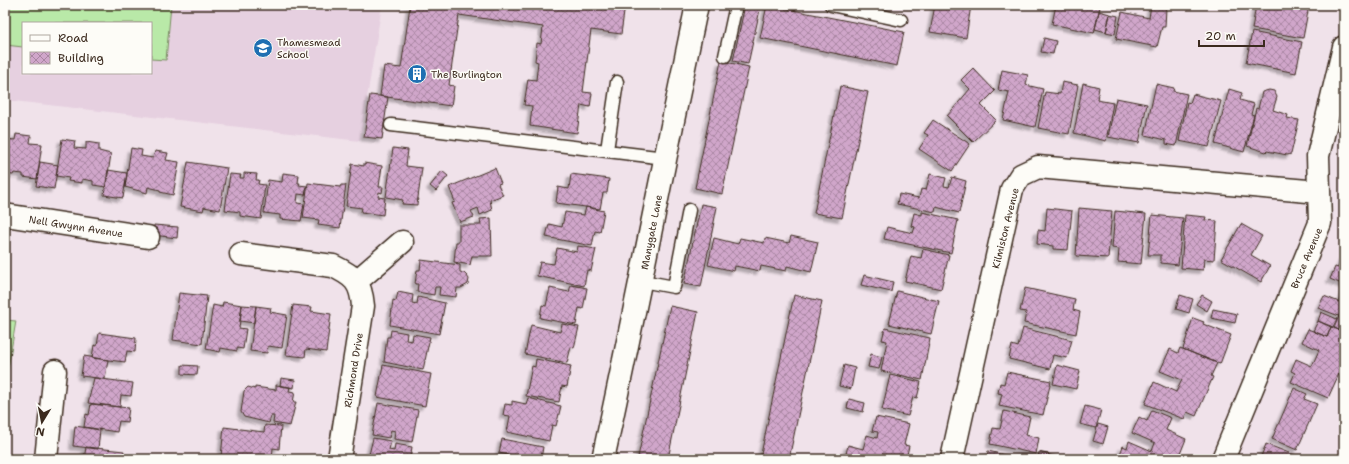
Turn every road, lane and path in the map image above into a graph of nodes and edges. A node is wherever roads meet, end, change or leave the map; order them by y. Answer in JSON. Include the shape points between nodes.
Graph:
{"nodes":[{"id":1,"x":697,"y":5,"type":"edge"},
{"id":2,"x":736,"y":5,"type":"edge"},
{"id":3,"x":831,"y":5,"type":"edge"},
{"id":4,"x":901,"y":20,"type":"dead end"},
{"id":5,"x":1344,"y":47,"type":"edge"},
{"id":6,"x":725,"y":56,"type":"dead end"},
{"id":7,"x":617,"y":82,"type":"dead end"},
{"id":8,"x":391,"y":125,"type":"dead end"},
{"id":9,"x":607,"y":150,"type":"junction"},
{"id":10,"x":665,"y":158,"type":"junction"},
{"id":11,"x":1319,"y":192,"type":"junction"},
{"id":12,"x":689,"y":210,"type":"dead end"},
{"id":13,"x":5,"y":215,"type":"edge"},
{"id":14,"x":148,"y":237,"type":"dead end"},
{"id":15,"x":402,"y":242,"type":"dead end"},
{"id":16,"x":241,"y":254,"type":"dead end"},
{"id":17,"x":357,"y":281,"type":"junction"},
{"id":18,"x":642,"y":281,"type":"junction"},
{"id":19,"x":55,"y":371,"type":"dead end"},
{"id":20,"x":46,"y":459,"type":"edge"},
{"id":21,"x":339,"y":459,"type":"edge"},
{"id":22,"x":603,"y":459,"type":"edge"},
{"id":23,"x":952,"y":459,"type":"edge"},
{"id":24,"x":1223,"y":459,"type":"edge"}],
"edges":[{"from":1,"to":10,"type":"street","name":"Manygate Lane"},
{"from":2,"to":6,"type":"lane"},
{"from":3,"to":4,"type":"lane"},
{"from":5,"to":11,"type":"street","name":"Bruce Avenue","via":[[1318,156]]},
{"from":7,"to":9,"type":"lane"},
{"from":8,"to":9,"type":"lane"},
{"from":9,"to":10,"type":"lane"},
{"from":10,"to":18,"type":"street","name":"Manygate Lane"},
{"from":11,"to":23,"type":"street","name":"Kilmiston Avenue","via":[[1038,167],[1021,175],[1012,190]]},
{"from":11,"to":24,"type":"street","name":"Bruce Avenue","via":[[1320,223]]},
{"from":12,"to":18,"type":"lane","via":[[674,287]]},
{"from":13,"to":14,"type":"street","name":"Nell Gwynn Avenue"},
{"from":15,"to":17,"type":"street"},
{"from":16,"to":17,"type":"street","via":[[333,266],[347,272]]},
{"from":17,"to":21,"type":"street","name":"Richmond Drive","via":[[363,306]]},
{"from":18,"to":22,"type":"street","name":"Manygate Lane"},
{"from":19,"to":20,"type":"street"}]}
